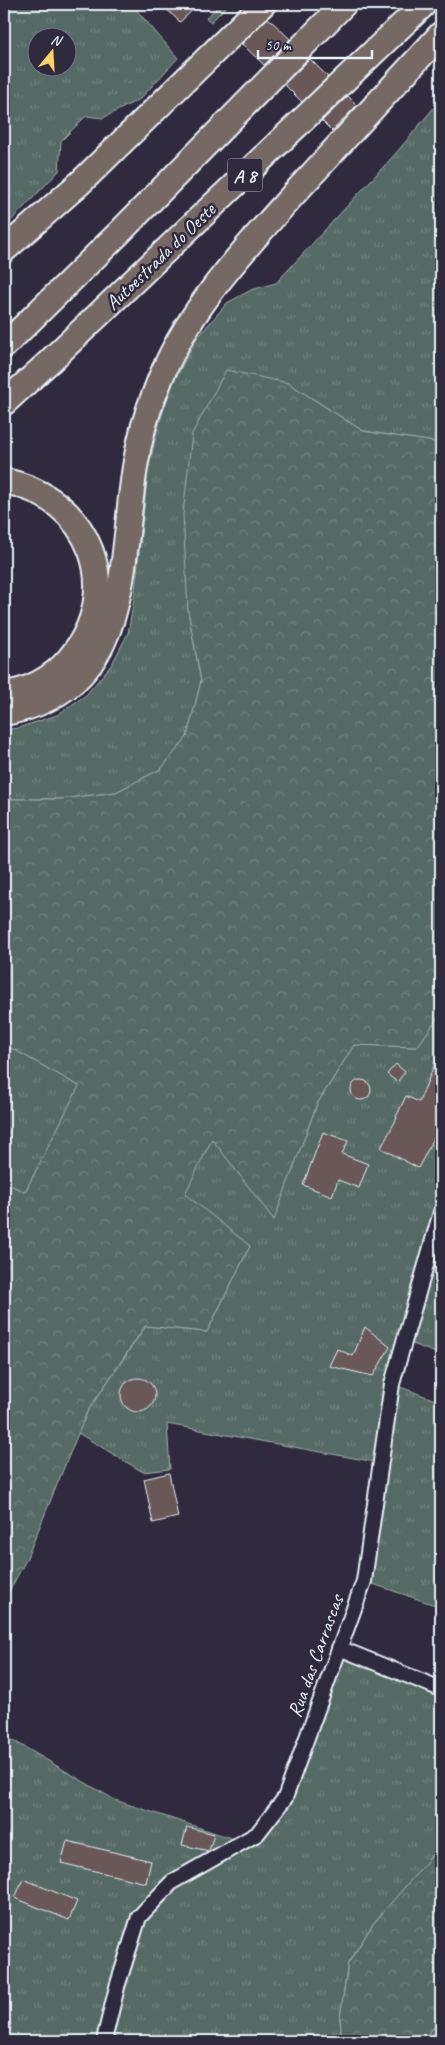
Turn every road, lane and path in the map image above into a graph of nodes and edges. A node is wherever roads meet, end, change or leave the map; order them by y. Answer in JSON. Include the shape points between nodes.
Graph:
{"nodes":[{"id":1,"x":263,"y":4,"type":"edge"},
{"id":2,"x":344,"y":4,"type":"edge"},
{"id":3,"x":424,"y":4,"type":"edge"},
{"id":4,"x":441,"y":34,"type":"edge"},
{"id":5,"x":4,"y":250,"type":"edge"},
{"id":6,"x":4,"y":346,"type":"edge"},
{"id":7,"x":4,"y":403,"type":"edge"},
{"id":8,"x":4,"y":481,"type":"edge"},
{"id":9,"x":4,"y":694,"type":"edge"},
{"id":10,"x":4,"y":713,"type":"edge"},
{"id":11,"x":441,"y":1212,"type":"edge"},
{"id":12,"x":339,"y":1648,"type":"junction"},
{"id":13,"x":441,"y":1689,"type":"edge"},
{"id":14,"x":106,"y":2041,"type":"edge"}],
"edges":[{"from":1,"to":5,"type":"highway","via":[[82,182]]},
{"from":2,"to":6,"type":"highway","number":"A 8"},
{"from":3,"to":7,"type":"highway","name":"Autoestrada do Oeste","number":"A 8"},
{"from":4,"to":10,"type":"highway","via":[[259,232],[190,323],[167,363],[147,414],[135,466],[119,591],[108,634],[85,671],[70,685],[40,703]]},
{"from":8,"to":9,"type":"highway","via":[[38,490],[70,516],[91,549],[97,587],[90,626],[77,650],[45,680]]},
{"from":11,"to":12,"type":"street","name":"Rua das Carrascas","via":[[392,1384],[364,1581]]},
{"from":12,"to":13,"type":"street"},
{"from":12,"to":14,"type":"street","name":"Rua das Carrascas","via":[[285,1798],[257,1834],[172,1882],[140,1917],[117,1987]]}]}
